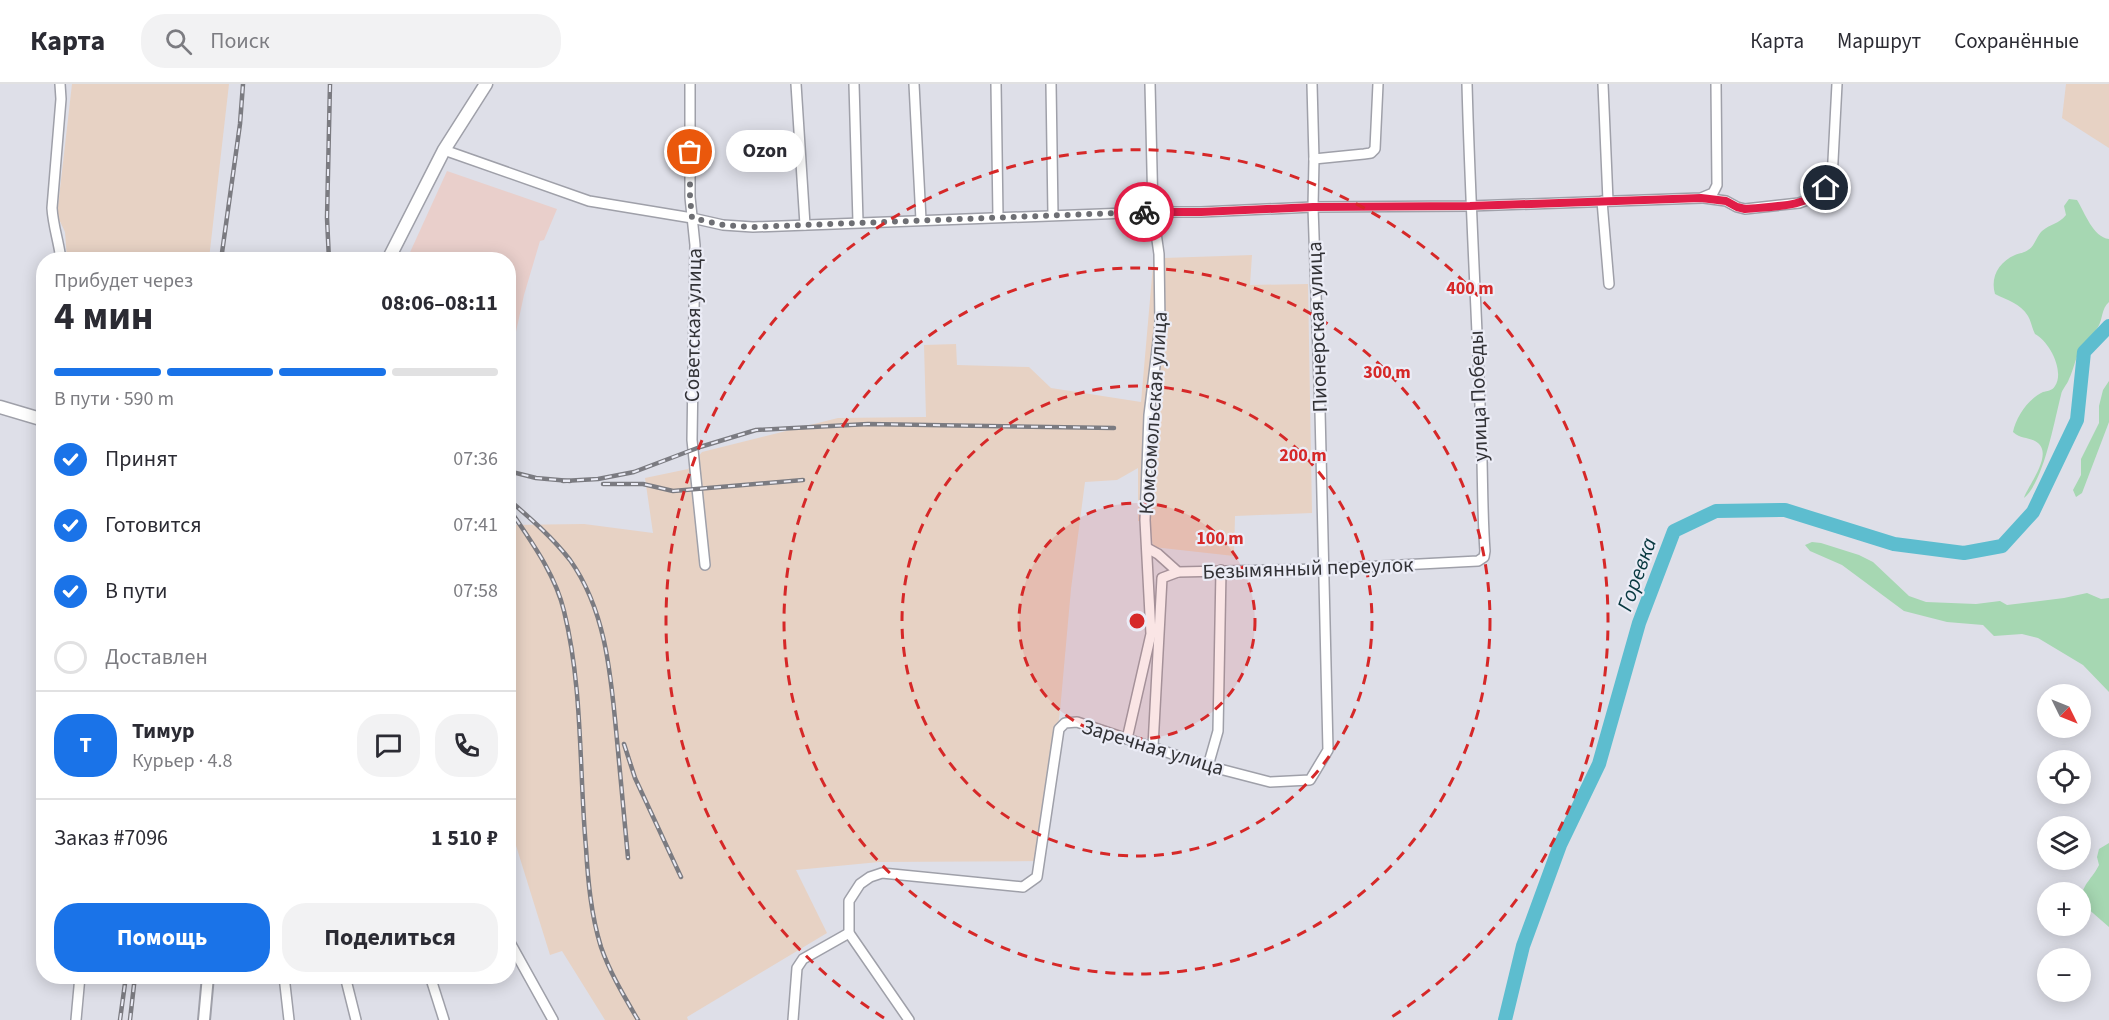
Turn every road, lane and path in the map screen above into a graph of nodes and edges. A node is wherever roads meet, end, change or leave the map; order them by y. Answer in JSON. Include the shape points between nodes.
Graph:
{"nodes":[{"id":1,"x":60,"y":84,"type":"edge"},
{"id":2,"x":486,"y":84,"type":"edge"},
{"id":3,"x":690,"y":84,"type":"edge"},
{"id":4,"x":796,"y":84,"type":"edge"},
{"id":5,"x":854,"y":84,"type":"edge"},
{"id":6,"x":914,"y":84,"type":"edge"},
{"id":7,"x":996,"y":84,"type":"edge"},
{"id":8,"x":1050,"y":84,"type":"edge"},
{"id":9,"x":1150,"y":84,"type":"edge"},
{"id":10,"x":1312,"y":84,"type":"edge"},
{"id":11,"x":1378,"y":84,"type":"edge"},
{"id":12,"x":1467,"y":84,"type":"edge"},
{"id":13,"x":1603,"y":84,"type":"edge"},
{"id":14,"x":1716,"y":84,"type":"edge"},
{"id":15,"x":1837,"y":84,"type":"edge"},
{"id":16,"x":444,"y":150,"type":"junction"},
{"id":17,"x":1314,"y":159,"type":"junction"},
{"id":18,"x":1701,"y":198,"type":"junction"},
{"id":19,"x":1605,"y":201,"type":"junction"},
{"id":20,"x":1470,"y":206,"type":"junction"},
{"id":21,"x":1313,"y":207,"type":"junction"},
{"id":22,"x":1153,"y":212,"type":"junction"},
{"id":23,"x":1053,"y":215,"type":"junction"},
{"id":24,"x":998,"y":217,"type":"junction"},
{"id":25,"x":692,"y":218,"type":"junction"},
{"id":26,"x":921,"y":220,"type":"junction"},
{"id":27,"x":858,"y":222,"type":"junction"},
{"id":28,"x":805,"y":225,"type":"junction"},
{"id":29,"x":60,"y":252,"type":"edge"},
{"id":30,"x":392,"y":252,"type":"edge"},
{"id":31,"x":1609,"y":284,"type":"dead end"},
{"id":32,"x":0,"y":407,"type":"edge"},
{"id":33,"x":36,"y":418,"type":"edge"},
{"id":34,"x":1147,"y":548,"type":"junction"},
{"id":35,"x":1478,"y":561,"type":"joint"},
{"id":36,"x":705,"y":565,"type":"dead end"},
{"id":37,"x":1323,"y":569,"type":"junction"},
{"id":38,"x":1221,"y":570,"type":"junction"},
{"id":39,"x":1178,"y":572,"type":"junction"},
{"id":40,"x":1127,"y":739,"type":"junction"},
{"id":41,"x":1153,"y":746,"type":"junction"},
{"id":42,"x":1209,"y":766,"type":"junction"},
{"id":43,"x":1310,"y":780,"type":"joint"},
{"id":44,"x":849,"y":933,"type":"junction"},
{"id":45,"x":516,"y":953,"type":"edge"},
{"id":46,"x":79,"y":984,"type":"edge"},
{"id":47,"x":207,"y":984,"type":"edge"},
{"id":48,"x":285,"y":984,"type":"edge"},
{"id":49,"x":347,"y":984,"type":"edge"},
{"id":50,"x":432,"y":984,"type":"edge"},
{"id":51,"x":793,"y":1019,"type":"edge"},
{"id":52,"x":76,"y":1020,"type":"edge"},
{"id":53,"x":204,"y":1020,"type":"edge"},
{"id":54,"x":289,"y":1020,"type":"edge"},
{"id":55,"x":356,"y":1020,"type":"edge"},
{"id":56,"x":444,"y":1020,"type":"edge"},
{"id":57,"x":553,"y":1020,"type":"edge"},
{"id":58,"x":909,"y":1020,"type":"edge"}],
"edges":[{"from":1,"to":29,"type":"street","via":[[52,208]]},
{"from":2,"to":16,"type":"main road"},
{"from":3,"to":25,"type":"street","name":"Советская улица"},
{"from":4,"to":28,"type":"street"},
{"from":5,"to":27,"type":"street"},
{"from":6,"to":26,"type":"street"},
{"from":7,"to":24,"type":"street"},
{"from":8,"to":23,"type":"street"},
{"from":9,"to":22,"type":"street","name":"Комсомольская улица"},
{"from":10,"to":17,"type":"street","name":"Пионерская улица"},
{"from":11,"to":17,"type":"street","via":[[1375,149],[1371,153]]},
{"from":12,"to":20,"type":"street","name":"улица Победы"},
{"from":13,"to":19,"type":"street"},
{"from":14,"to":18,"type":"street","via":[[1717,185],[1713,193]]},
{"from":15,"to":18,"type":"street","via":[[1832,180],[1818,196],[1799,203],[1745,209],[1726,201]]},
{"from":16,"to":25,"type":"street","via":[[589,201]]},
{"from":16,"to":30,"type":"main road"},
{"from":17,"to":21,"type":"street","name":"Пионерская улица"},
{"from":18,"to":19,"type":"street"},
{"from":19,"to":20,"type":"street"},
{"from":19,"to":31,"type":"street"},
{"from":20,"to":21,"type":"street"},
{"from":20,"to":35,"type":"street","name":"улица Победы","via":[[1485,551]]},
{"from":21,"to":22,"type":"street"},
{"from":21,"to":37,"type":"street","name":"Пионерская улица"},
{"from":22,"to":23,"type":"street"},
{"from":22,"to":34,"type":"street","name":"Комсомольская улица","via":[[1159,254],[1160,325],[1149,415]]},
{"from":23,"to":24,"type":"street"},
{"from":24,"to":26,"type":"street"},
{"from":25,"to":28,"type":"street","via":[[753,227]]},
{"from":25,"to":36,"type":"street","name":"Советская улица","via":[[692,440]]},
{"from":26,"to":27,"type":"street"},
{"from":27,"to":28,"type":"street"},
{"from":32,"to":33,"type":"main road"},
{"from":34,"to":39,"type":"street","name":"Безымянный переулок"},
{"from":34,"to":40,"type":"street","name":"Комсомольская улица","via":[[1151,634]]},
{"from":35,"to":37,"type":"street","name":"Безымянный переулок"},
{"from":37,"to":38,"type":"street","name":"Безымянный переулок"},
{"from":37,"to":43,"type":"street","name":"Пионерская улица","via":[[1328,750]]},
{"from":38,"to":39,"type":"street","name":"Безымянный переулок"},
{"from":38,"to":42,"type":"street","via":[[1218,731]]},
{"from":39,"to":41,"type":"street","via":[[1162,578]]},
{"from":40,"to":41,"type":"street","name":"Заречная улица"},
{"from":40,"to":44,"type":"street","name":"Заречная улица","via":[[1077,722],[1065,723],[1059,729],[1037,877],[1023,887],[882,873],[861,884],[849,901]]},
{"from":41,"to":42,"type":"street","name":"Заречная улица"},
{"from":42,"to":43,"type":"street","name":"Заречная улица","via":[[1270,782]]},
{"from":44,"to":51,"type":"street","via":[[803,959],[797,968]]},
{"from":44,"to":58,"type":"street"},
{"from":45,"to":57,"type":"street"},
{"from":46,"to":52,"type":"street"},
{"from":47,"to":53,"type":"street"},
{"from":48,"to":54,"type":"street"},
{"from":49,"to":55,"type":"street"},
{"from":50,"to":56,"type":"street"}]}
